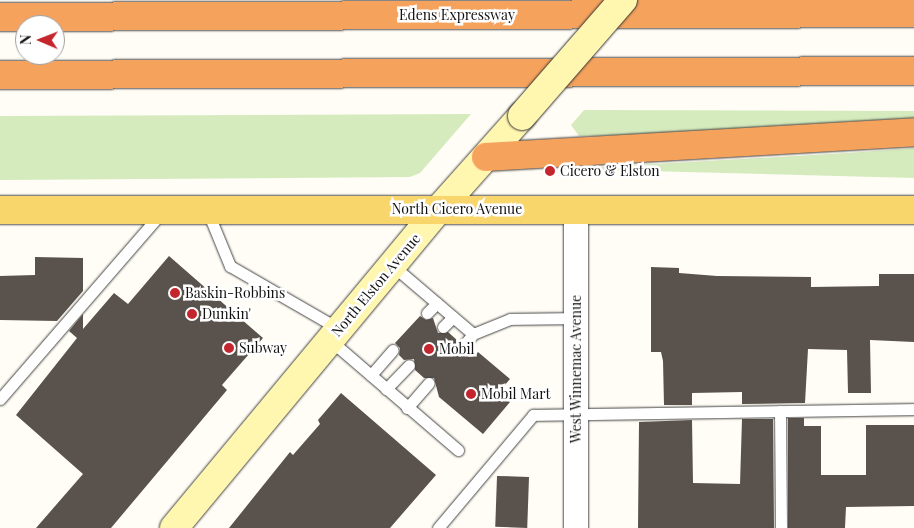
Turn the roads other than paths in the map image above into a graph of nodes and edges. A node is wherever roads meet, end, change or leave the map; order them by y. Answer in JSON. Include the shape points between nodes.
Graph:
{"nodes":[{"id":1,"x":623,"y":0,"type":"edge"},
{"id":2,"x":914,"y":13,"type":"edge"},
{"id":3,"x":0,"y":17,"type":"edge"},
{"id":4,"x":914,"y":71,"type":"edge"},
{"id":5,"x":0,"y":75,"type":"edge"},
{"id":6,"x":914,"y":132,"type":"edge"},
{"id":7,"x":486,"y":157,"type":"junction"},
{"id":8,"x":164,"y":209,"type":"junction"},
{"id":9,"x":207,"y":209,"type":"junction"},
{"id":10,"x":439,"y":209,"type":"junction"},
{"id":11,"x":576,"y":209,"type":"junction"},
{"id":12,"x":0,"y":210,"type":"edge"},
{"id":13,"x":914,"y":210,"type":"edge"},
{"id":14,"x":392,"y":265,"type":"junction"},
{"id":15,"x":436,"y":302,"type":"junction"},
{"id":16,"x":427,"y":313,"type":"dead end"},
{"id":17,"x":453,"y":317,"type":"junction"},
{"id":18,"x":576,"y":318,"type":"junction"},
{"id":19,"x":443,"y":328,"type":"dead end"},
{"id":20,"x":473,"y":334,"type":"junction"},
{"id":21,"x":334,"y":335,"type":"junction"},
{"id":22,"x":463,"y":346,"type":"dead end"},
{"id":23,"x":394,"y":350,"type":"dead end"},
{"id":24,"x":409,"y":365,"type":"dead end"},
{"id":25,"x":371,"y":376,"type":"junction"},
{"id":26,"x":429,"y":383,"type":"dead end"},
{"id":27,"x":386,"y":389,"type":"junction"},
{"id":28,"x":0,"y":399,"type":"edge"},
{"id":29,"x":407,"y":408,"type":"junction"},
{"id":30,"x":914,"y":409,"type":"edge"},
{"id":31,"x":780,"y":411,"type":"junction"},
{"id":32,"x":576,"y":414,"type":"junction"},
{"id":33,"x":458,"y":450,"type":"dead end"},
{"id":34,"x":174,"y":528,"type":"edge"},
{"id":35,"x":438,"y":528,"type":"edge"},
{"id":36,"x":576,"y":528,"type":"edge"},
{"id":37,"x":781,"y":528,"type":"edge"}],
"edges":[{"from":1,"to":7,"type":"main road","name":"North Elston Avenue","bridge":true},
{"from":2,"to":3,"type":"highway","name":"Edens Expressway"},
{"from":4,"to":5,"type":"highway"},
{"from":6,"to":7,"type":"highway"},
{"from":7,"to":10,"type":"main road","name":"North Elston Avenue"},
{"from":8,"to":9,"type":"main road","name":"North Cicero Avenue"},
{"from":8,"to":12,"type":"main road","name":"North Cicero Avenue"},
{"from":8,"to":28,"type":"lane"},
{"from":9,"to":10,"type":"main road","name":"North Cicero Avenue"},
{"from":9,"to":21,"type":"lane","via":[[230,266]]},
{"from":10,"to":11,"type":"main road","name":"North Cicero Avenue"},
{"from":10,"to":14,"type":"main road","name":"North Elston Avenue"},
{"from":11,"to":13,"type":"main road","name":"North Cicero Avenue"},
{"from":11,"to":18,"type":"street","name":"West Winnemac Avenue"},
{"from":14,"to":15,"type":"lane"},
{"from":14,"to":21,"type":"main road","name":"North Elston Avenue"},
{"from":15,"to":16,"type":"lane"},
{"from":15,"to":17,"type":"lane"},
{"from":17,"to":19,"type":"lane"},
{"from":17,"to":20,"type":"lane"},
{"from":18,"to":20,"type":"lane","via":[[510,319]]},
{"from":18,"to":32,"type":"street","name":"West Winnemac Avenue"},
{"from":20,"to":22,"type":"lane"},
{"from":21,"to":25,"type":"lane"},
{"from":21,"to":34,"type":"main road","name":"North Elston Avenue"},
{"from":23,"to":25,"type":"lane"},
{"from":24,"to":27,"type":"lane"},
{"from":25,"to":27,"type":"lane"},
{"from":26,"to":29,"type":"lane"},
{"from":27,"to":29,"type":"lane"},
{"from":29,"to":33,"type":"lane"},
{"from":30,"to":31,"type":"lane"},
{"from":31,"to":32,"type":"lane"},
{"from":31,"to":37,"type":"lane"},
{"from":32,"to":35,"type":"lane","via":[[533,416]]},
{"from":32,"to":36,"type":"street","name":"West Winnemac Avenue"}]}
